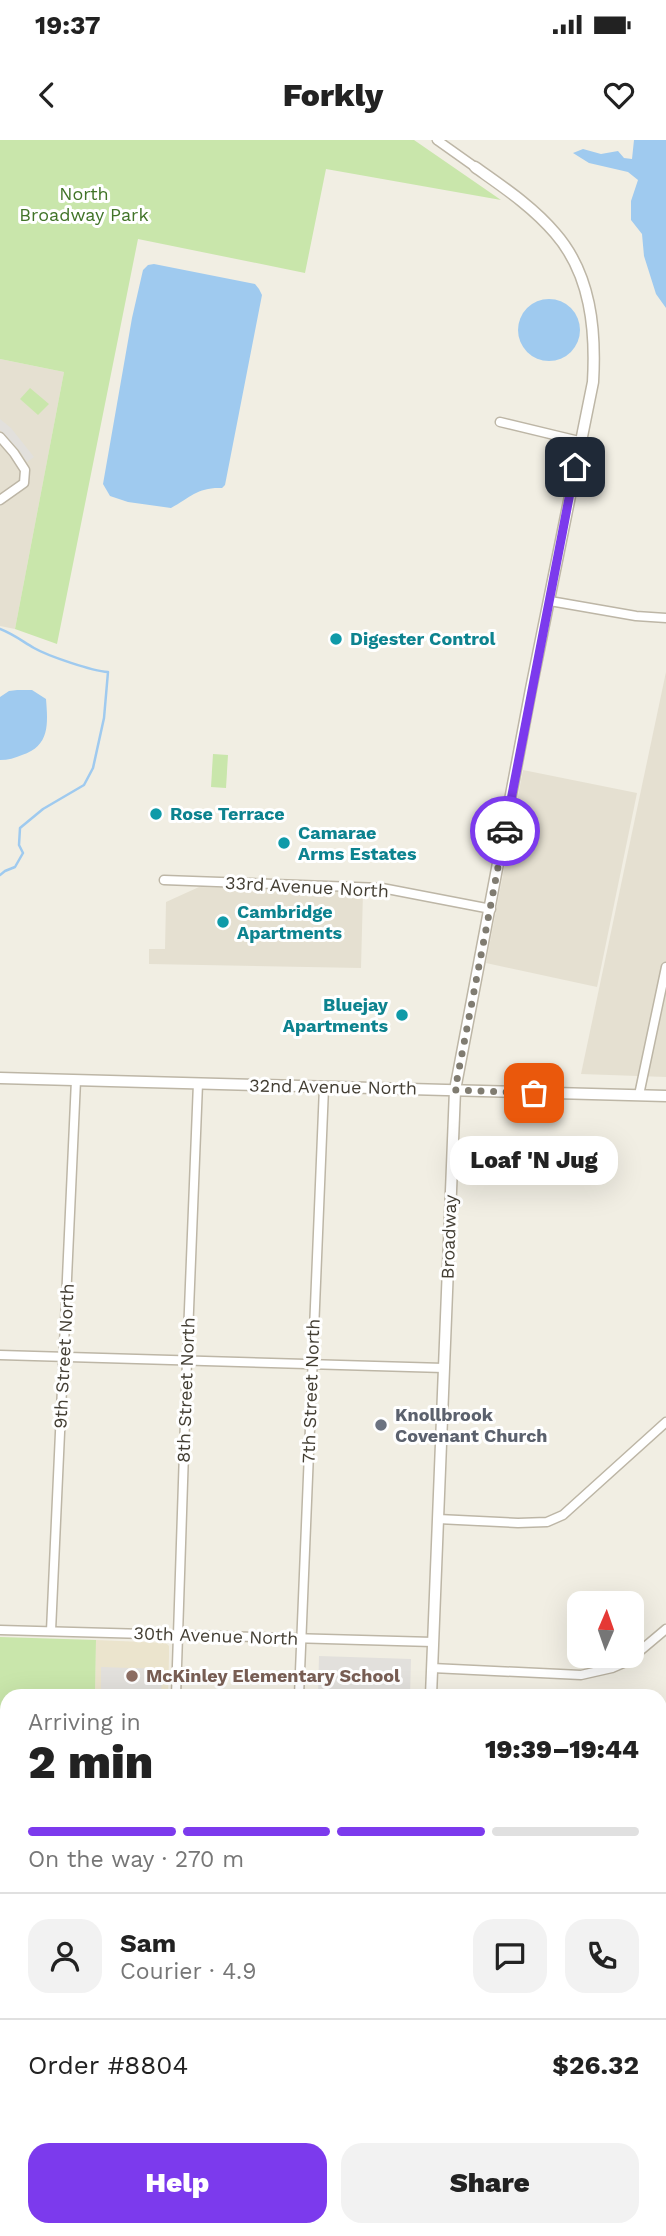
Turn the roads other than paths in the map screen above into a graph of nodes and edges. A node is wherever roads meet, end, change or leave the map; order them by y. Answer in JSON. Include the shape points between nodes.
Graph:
{"nodes":[{"id":1,"x":437,"y":140,"type":"edge"},
{"id":2,"x":475,"y":167,"type":"joint"},
{"id":3,"x":500,"y":422,"type":"dead end"},
{"id":4,"x":0,"y":437,"type":"edge"},
{"id":5,"x":579,"y":441,"type":"junction"},
{"id":6,"x":0,"y":500,"type":"edge"},
{"id":7,"x":550,"y":601,"type":"junction"},
{"id":8,"x":666,"y":618,"type":"edge"},
{"id":9,"x":164,"y":880,"type":"dead end"},
{"id":10,"x":491,"y":909,"type":"junction"},
{"id":11,"x":666,"y":967,"type":"edge"},
{"id":12,"x":655,"y":1024,"type":"junction"},
{"id":13,"x":666,"y":1025,"type":"edge"},
{"id":14,"x":0,"y":1078,"type":"edge"},
{"id":15,"x":76,"y":1080,"type":"junction"},
{"id":16,"x":198,"y":1083,"type":"junction"},
{"id":17,"x":324,"y":1087,"type":"junction"},
{"id":18,"x":455,"y":1090,"type":"junction"},
{"id":19,"x":639,"y":1095,"type":"junction"},
{"id":20,"x":666,"y":1096,"type":"edge"},
{"id":21,"x":0,"y":1355,"type":"edge"},
{"id":22,"x":64,"y":1356,"type":"junction"},
{"id":23,"x":187,"y":1360,"type":"junction"},
{"id":24,"x":312,"y":1364,"type":"junction"},
{"id":25,"x":444,"y":1368,"type":"junction"},
{"id":26,"x":666,"y":1422,"type":"edge"},
{"id":27,"x":438,"y":1519,"type":"junction"},
{"id":28,"x":666,"y":1629,"type":"edge"},
{"id":29,"x":0,"y":1630,"type":"edge"},
{"id":30,"x":51,"y":1631,"type":"junction"},
{"id":31,"x":179,"y":1635,"type":"junction"},
{"id":32,"x":301,"y":1638,"type":"junction"},
{"id":33,"x":433,"y":1642,"type":"junction"},
{"id":34,"x":432,"y":1668,"type":"junction"},
{"id":35,"x":176,"y":1689,"type":"edge"},
{"id":36,"x":299,"y":1689,"type":"edge"},
{"id":37,"x":431,"y":1689,"type":"edge"}],
"edges":[{"from":1,"to":2,"type":"street"},
{"from":2,"to":5,"type":"street","name":"Broadway","via":[[556,234],[586,292],[593,325],[593,382]]},
{"from":3,"to":5,"type":"street"},
{"from":4,"to":6,"type":"street","via":[[25,470],[24,483]]},
{"from":5,"to":7,"type":"street","name":"Broadway"},
{"from":7,"to":8,"type":"street"},
{"from":7,"to":10,"type":"street","name":"Broadway"},
{"from":9,"to":10,"type":"street","name":"33rd Avenue North","via":[[365,887]]},
{"from":10,"to":18,"type":"street","name":"Broadway"},
{"from":11,"to":12,"type":"street"},
{"from":12,"to":13,"type":"street"},
{"from":12,"to":19,"type":"street"},
{"from":14,"to":15,"type":"street","name":"32nd Avenue North"},
{"from":15,"to":16,"type":"street","name":"32nd Avenue North"},
{"from":15,"to":22,"type":"street","name":"9th Street North"},
{"from":16,"to":17,"type":"street","name":"32nd Avenue North"},
{"from":16,"to":23,"type":"street","name":"8th Street North"},
{"from":17,"to":18,"type":"street","name":"32nd Avenue North"},
{"from":17,"to":24,"type":"street","name":"7th Street North"},
{"from":18,"to":19,"type":"street","name":"32nd Avenue North"},
{"from":18,"to":25,"type":"street","name":"Broadway"},
{"from":19,"to":20,"type":"street","name":"32nd Avenue North"},
{"from":21,"to":22,"type":"street"},
{"from":22,"to":23,"type":"street"},
{"from":22,"to":30,"type":"street","name":"9th Street North"},
{"from":23,"to":24,"type":"street"},
{"from":23,"to":31,"type":"street","name":"8th Street North"},
{"from":24,"to":25,"type":"street"},
{"from":24,"to":32,"type":"street","name":"7th Street North"},
{"from":25,"to":27,"type":"street","name":"Broadway"},
{"from":26,"to":27,"type":"street","via":[[563,1515],[547,1522]]},
{"from":27,"to":33,"type":"street","name":"Broadway"},
{"from":28,"to":34,"type":"street","via":[[628,1661],[581,1675]]},
{"from":29,"to":30,"type":"street","name":"30th Avenue North"},
{"from":30,"to":31,"type":"street","name":"30th Avenue North"},
{"from":31,"to":32,"type":"street","name":"30th Avenue North"},
{"from":31,"to":35,"type":"street","name":"8th Street North"},
{"from":32,"to":33,"type":"street","name":"30th Avenue North"},
{"from":32,"to":36,"type":"street","name":"7th Street North"},
{"from":33,"to":34,"type":"street","name":"Broadway"},
{"from":34,"to":37,"type":"street","name":"Broadway"}]}
